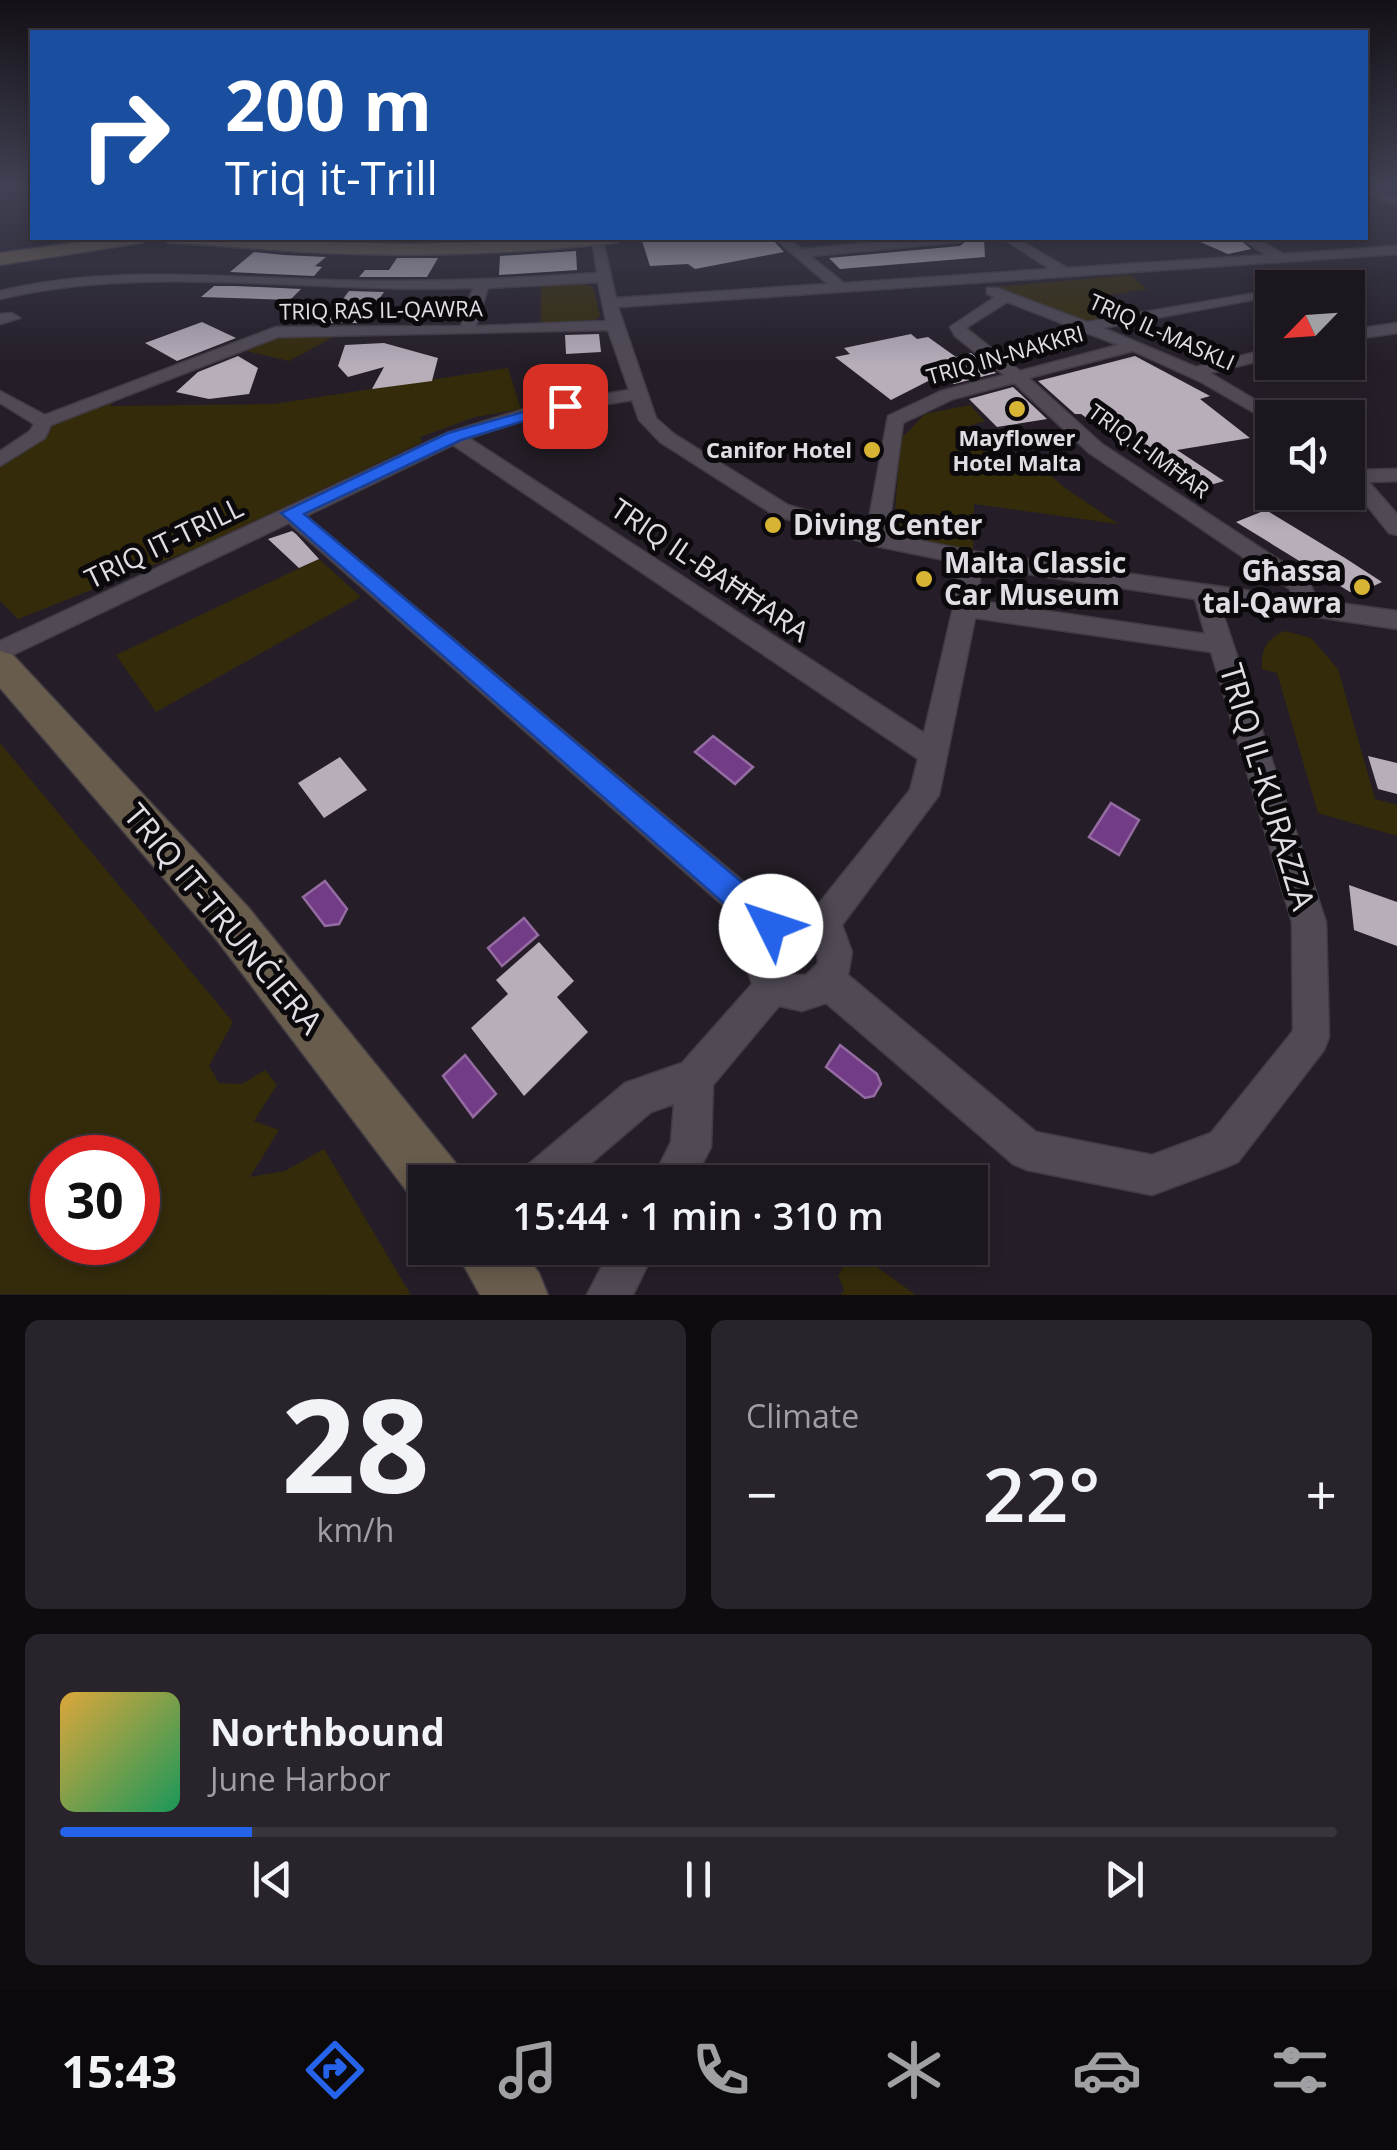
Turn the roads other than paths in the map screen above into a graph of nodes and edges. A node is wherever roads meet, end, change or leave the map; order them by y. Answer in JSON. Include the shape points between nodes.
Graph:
{"nodes":[{"id":1,"x":93,"y":245,"type":"edge"},
{"id":2,"x":281,"y":245,"type":"edge"},
{"id":3,"x":503,"y":245,"type":"edge"},
{"id":4,"x":606,"y":245,"type":"edge"},
{"id":5,"x":790,"y":245,"type":"edge"},
{"id":6,"x":881,"y":245,"type":"edge"},
{"id":7,"x":1020,"y":245,"type":"edge"},
{"id":8,"x":1260,"y":245,"type":"edge"},
{"id":9,"x":1397,"y":250,"type":"edge"},
{"id":10,"x":800,"y":253,"type":"junction"},
{"id":11,"x":1281,"y":258,"type":"junction"},
{"id":12,"x":0,"y":260,"type":"edge"},
{"id":13,"x":1199,"y":264,"type":"junction"},
{"id":14,"x":1065,"y":273,"type":"junction"},
{"id":15,"x":605,"y":277,"type":"junction"},
{"id":16,"x":969,"y":282,"type":"junction"},
{"id":17,"x":482,"y":283,"type":"junction"},
{"id":18,"x":844,"y":290,"type":"junction"},
{"id":19,"x":1255,"y":290,"type":"edge"},
{"id":20,"x":0,"y":295,"type":"edge"},
{"id":21,"x":1005,"y":297,"type":"junction"},
{"id":22,"x":1255,"y":298,"type":"edge"},
{"id":23,"x":612,"y":303,"type":"junction"},
{"id":24,"x":614,"y":325,"type":"junction"},
{"id":25,"x":1089,"y":326,"type":"junction"},
{"id":26,"x":1397,"y":328,"type":"edge"},
{"id":27,"x":467,"y":332,"type":"junction"},
{"id":28,"x":1365,"y":333,"type":"edge"},
{"id":29,"x":1132,"y":346,"type":"junction"},
{"id":30,"x":1255,"y":357,"type":"edge"},
{"id":31,"x":1194,"y":372,"type":"junction"},
{"id":32,"x":1018,"y":377,"type":"junction"},
{"id":33,"x":636,"y":394,"type":"junction"},
{"id":34,"x":0,"y":396,"type":"edge"},
{"id":35,"x":1255,"y":405,"type":"edge"},
{"id":36,"x":44,"y":422,"type":"junction"},
{"id":37,"x":454,"y":437,"type":"junction"},
{"id":38,"x":0,"y":460,"type":"edge"},
{"id":39,"x":1365,"y":474,"type":"edge"},
{"id":40,"x":1397,"y":475,"type":"edge"},
{"id":41,"x":1365,"y":489,"type":"edge"},
{"id":42,"x":290,"y":513,"type":"junction"},
{"id":43,"x":1397,"y":528,"type":"edge"},
{"id":44,"x":876,"y":539,"type":"junction"},
{"id":45,"x":971,"y":558,"type":"junction"},
{"id":46,"x":1205,"y":594,"type":"junction"},
{"id":47,"x":965,"y":608,"type":"junction"},
{"id":48,"x":1308,"y":608,"type":"junction"},
{"id":49,"x":1397,"y":620,"type":"edge"},
{"id":50,"x":1222,"y":645,"type":"junction"},
{"id":51,"x":0,"y":652,"type":"edge"},
{"id":52,"x":0,"y":664,"type":"edge"},
{"id":53,"x":932,"y":754,"type":"junction"},
{"id":54,"x":771,"y":926,"type":"junction"},
{"id":55,"x":820,"y":928,"type":"junction"},
{"id":56,"x":828,"y":981,"type":"junction"},
{"id":57,"x":775,"y":984,"type":"junction"},
{"id":58,"x":694,"y":1078,"type":"junction"},
{"id":59,"x":422,"y":1165,"type":"edge"},
{"id":60,"x":558,"y":1165,"type":"edge"},
{"id":61,"x":681,"y":1165,"type":"edge"},
{"id":62,"x":496,"y":1265,"type":"edge"},
{"id":63,"x":626,"y":1265,"type":"edge"},
{"id":64,"x":517,"y":1295,"type":"edge"},
{"id":65,"x":609,"y":1295,"type":"edge"}],
"edges":[{"from":1,"to":12,"type":"street"},
{"from":2,"to":3,"type":"street"},
{"from":4,"to":15,"type":"street"},
{"from":5,"to":10,"type":"street"},
{"from":6,"to":10,"type":"street"},
{"from":7,"to":14,"type":"street"},
{"from":8,"to":11,"type":"street"},
{"from":9,"to":11,"type":"street"},
{"from":10,"to":18,"type":"street"},
{"from":11,"to":13,"type":"street"},
{"from":13,"to":14,"type":"street"},
{"from":13,"to":19,"type":"street"},
{"from":14,"to":16,"type":"street"},
{"from":15,"to":17,"type":"street"},
{"from":15,"to":23,"type":"street"},
{"from":16,"to":18,"type":"street"},
{"from":16,"to":21,"type":"street","name":"TRIQ IL-MASKLI"},
{"from":17,"to":20,"type":"street","via":[[106,275]]},
{"from":17,"to":27,"type":"street"},
{"from":18,"to":23,"type":"street"},
{"from":21,"to":25,"type":"street","name":"TRIQ IL-MASKLI"},
{"from":21,"to":32,"type":"street","name":"TRIQ L-IMĦAR","via":[[958,326]]},
{"from":22,"to":25,"type":"street"},
{"from":23,"to":24,"type":"street"},
{"from":24,"to":27,"type":"street","name":"TRIQ RAS IL-QAWRA"},
{"from":24,"to":33,"type":"street"},
{"from":25,"to":29,"type":"street","name":"TRIQ IL-MASKLI"},
{"from":26,"to":28,"type":"street"},
{"from":27,"to":36,"type":"street","name":"TRIQ RAS IL-QAWRA","via":[[276,332]]},
{"from":29,"to":31,"type":"street","name":"TRIQ IL-MASKLI"},
{"from":29,"to":32,"type":"street","name":"TRIQ IN-NAKKRI"},
{"from":30,"to":31,"type":"street"},
{"from":31,"to":35,"type":"street","name":"TRIQ IL-MASKLI"},
{"from":32,"to":44,"type":"street","name":"TRIQ IN-NAKKRI","via":[[948,395],[894,420]]},
{"from":32,"to":48,"type":"street","name":"TRIQ L-IMĦAR","via":[[1095,448],[1300,586]]},
{"from":33,"to":37,"type":"street","name":"TRIQ IT-TRILL","via":[[537,410]]},
{"from":33,"to":44,"type":"street","via":[[648,420],[667,438],[781,510]]},
{"from":34,"to":36,"type":"street"},
{"from":36,"to":38,"type":"street","name":"TRIQ RAS IL-QAWRA","via":[[38,434]]},
{"from":37,"to":42,"type":"street","name":"TRIQ IT-TRILL"},
{"from":37,"to":53,"type":"street","name":"TRIQ IL-BAĦĦARA"},
{"from":39,"to":40,"type":"street"},
{"from":41,"to":43,"type":"street"},
{"from":42,"to":51,"type":"street","name":"TRIQ IT-TRILL"},
{"from":42,"to":54,"type":"street"},
{"from":44,"to":45,"type":"street"},
{"from":45,"to":46,"type":"street"},
{"from":45,"to":47,"type":"street"},
{"from":46,"to":48,"type":"street"},
{"from":46,"to":50,"type":"street","name":"TRIQ IL-KURAZZA"},
{"from":47,"to":50,"type":"street"},
{"from":47,"to":53,"type":"street"},
{"from":48,"to":49,"type":"street"},
{"from":50,"to":56,"type":"street","name":"TRIQ IL-KURAZZA","via":[[1310,922],[1311,1038],[1224,1148],[1152,1175],[1027,1150]]},
{"from":52,"to":59,"type":"street","name":"TRIQ IT-TRUNĊIERA","via":[[232,923]]},
{"from":53,"to":55,"type":"street","via":[[924,795]]},
{"from":54,"to":55,"type":"street","via":[[794,918]]},
{"from":54,"to":57,"type":"street","via":[[760,960]]},
{"from":55,"to":56,"type":"street","via":[[835,950]]},
{"from":56,"to":57,"type":"street","via":[[806,994]]},
{"from":57,"to":58,"type":"street"},
{"from":58,"to":60,"type":"street","via":[[639,1097]]},
{"from":58,"to":61,"type":"street","via":[[691,1147]]},
{"from":62,"to":64,"type":"street"},
{"from":63,"to":65,"type":"street"}]}
